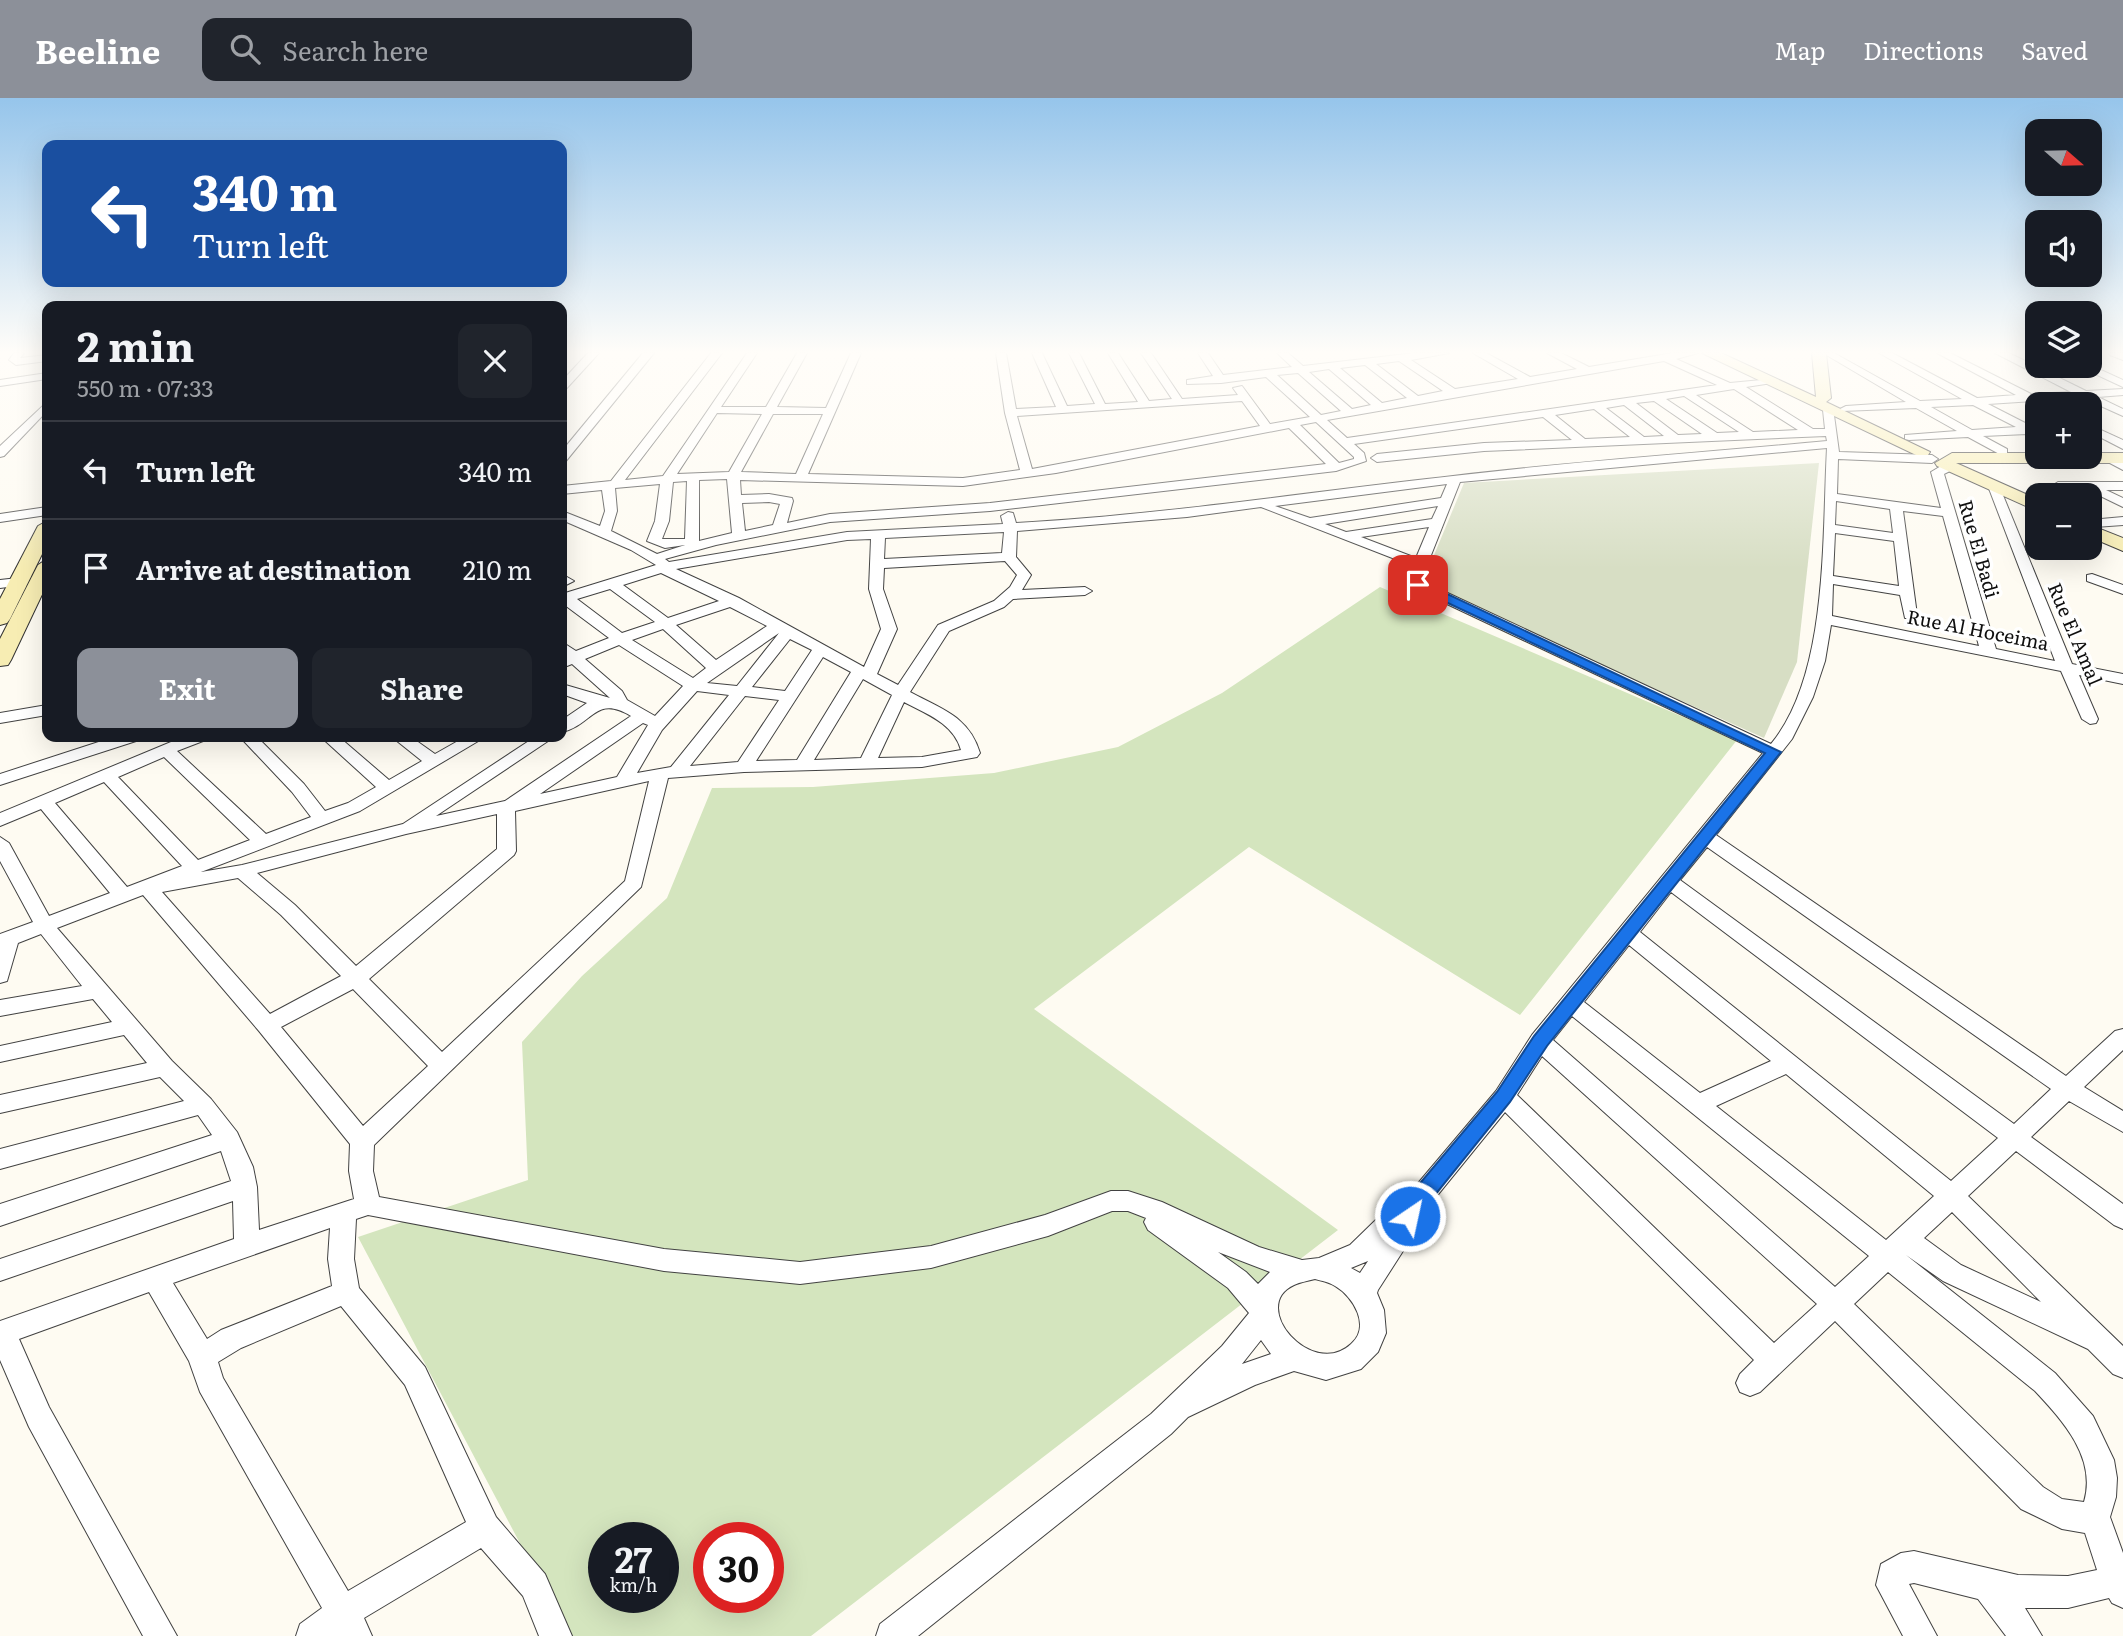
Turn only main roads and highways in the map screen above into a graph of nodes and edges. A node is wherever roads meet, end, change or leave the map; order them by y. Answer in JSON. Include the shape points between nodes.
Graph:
{"nodes":[{"id":1,"x":1879,"y":425,"type":"edge"},
{"id":2,"x":2025,"y":452,"type":"edge"}],
"edges":[{"from":1,"to":2,"type":"main road","via":[[1938,456]]}]}
